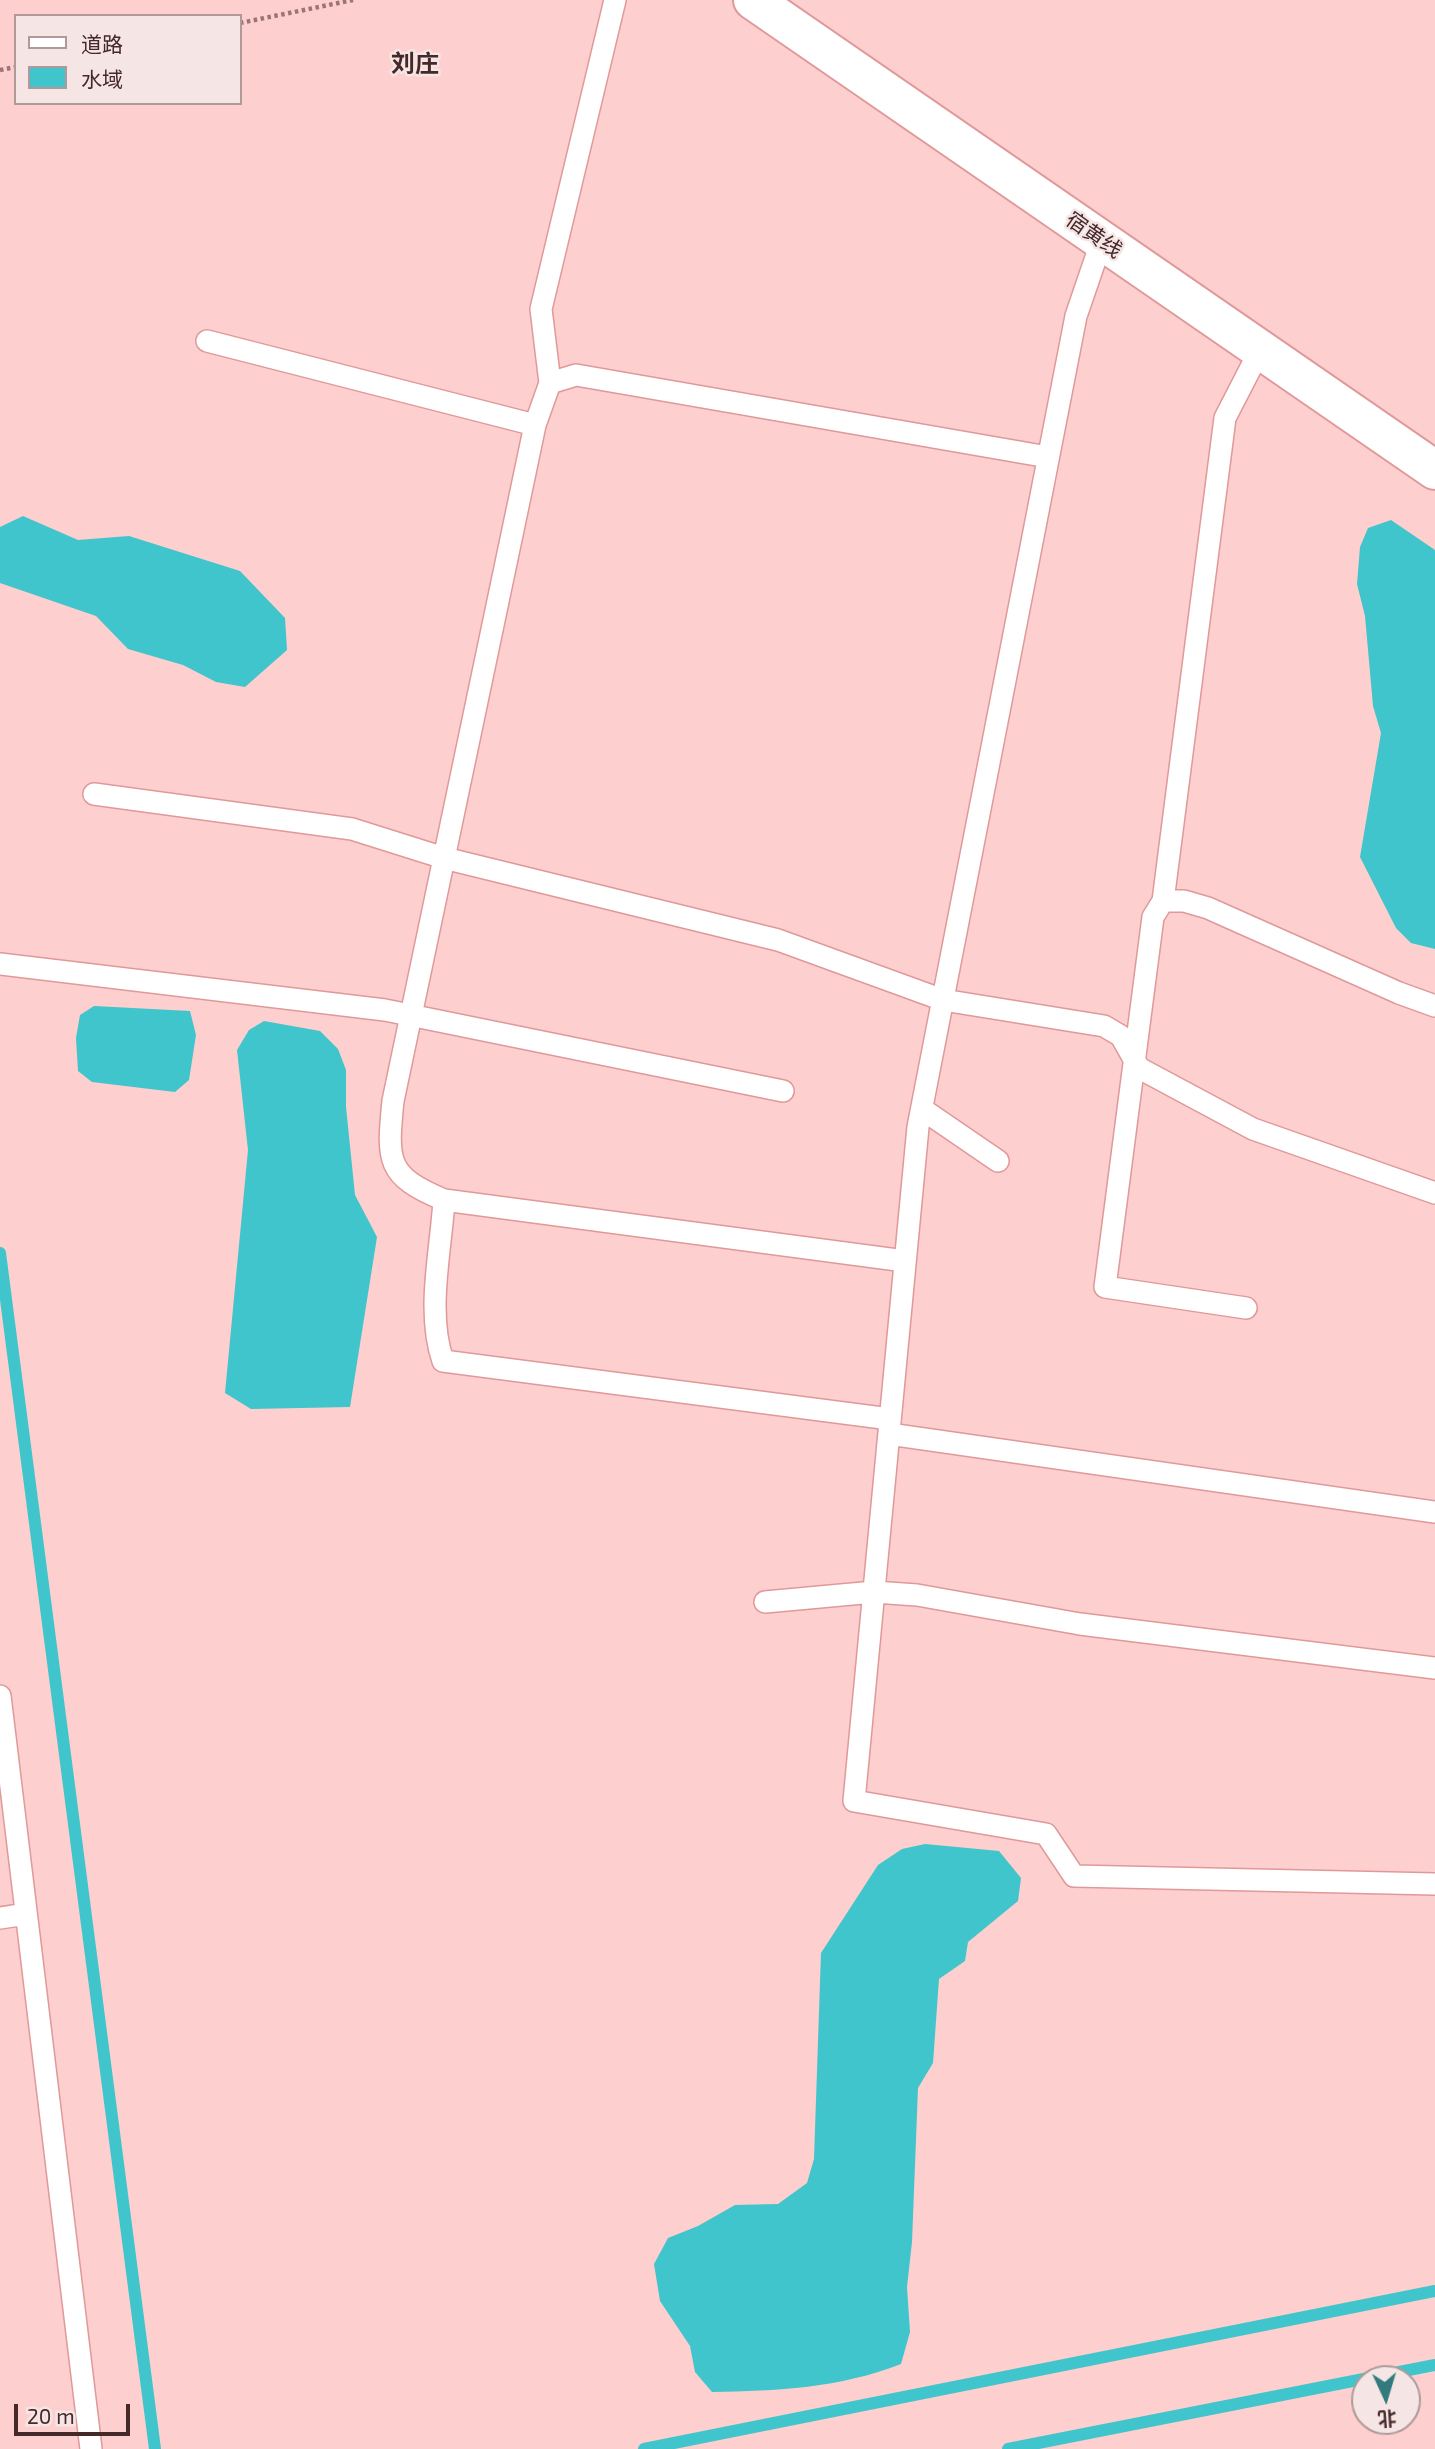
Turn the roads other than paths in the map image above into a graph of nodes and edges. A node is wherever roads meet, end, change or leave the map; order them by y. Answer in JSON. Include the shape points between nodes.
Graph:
{"nodes":[{"id":1,"x":615,"y":0,"type":"edge"},
{"id":2,"x":753,"y":0,"type":"edge"},
{"id":3,"x":1102,"y":240,"type":"junction"},
{"id":4,"x":207,"y":341,"type":"dead end"},
{"id":5,"x":1260,"y":350,"type":"junction"},
{"id":6,"x":550,"y":383,"type":"junction"},
{"id":7,"x":535,"y":425,"type":"junction"},
{"id":8,"x":1048,"y":457,"type":"junction"},
{"id":9,"x":1435,"y":470,"type":"edge"},
{"id":10,"x":94,"y":794,"type":"dead end"},
{"id":11,"x":444,"y":858,"type":"junction"},
{"id":12,"x":1163,"y":901,"type":"junction"},
{"id":13,"x":0,"y":964,"type":"edge"},
{"id":14,"x":943,"y":1000,"type":"junction"},
{"id":15,"x":1435,"y":1006,"type":"edge"},
{"id":16,"x":411,"y":1015,"type":"junction"},
{"id":17,"x":1135,"y":1060,"type":"junction"},
{"id":18,"x":783,"y":1091,"type":"dead end"},
{"id":19,"x":922,"y":1109,"type":"junction"},
{"id":20,"x":998,"y":1161,"type":"dead end"},
{"id":21,"x":1435,"y":1193,"type":"edge"},
{"id":22,"x":444,"y":1200,"type":"junction"},
{"id":23,"x":905,"y":1261,"type":"junction"},
{"id":24,"x":1246,"y":1308,"type":"dead end"},
{"id":25,"x":889,"y":1427,"type":"junction"},
{"id":26,"x":1435,"y":1512,"type":"edge"},
{"id":27,"x":874,"y":1592,"type":"junction"},
{"id":28,"x":765,"y":1602,"type":"dead end"},
{"id":29,"x":1435,"y":1668,"type":"edge"},
{"id":30,"x":0,"y":1696,"type":"edge"},
{"id":31,"x":1435,"y":1884,"type":"edge"},
{"id":32,"x":26,"y":1914,"type":"junction"},
{"id":33,"x":0,"y":1918,"type":"edge"},
{"id":34,"x":92,"y":2449,"type":"edge"}],
"edges":[{"from":1,"to":6,"type":"lane","via":[[541,309]]},
{"from":2,"to":3,"type":"main road","name":"宿黄线"},
{"from":3,"to":5,"type":"main road","name":"宿黄线"},
{"from":3,"to":8,"type":"lane","via":[[1076,316]]},
{"from":4,"to":7,"type":"lane"},
{"from":5,"to":9,"type":"main road","name":"宿黄线"},
{"from":5,"to":12,"type":"lane","via":[[1225,418]]},
{"from":6,"to":7,"type":"lane"},
{"from":6,"to":8,"type":"lane","via":[[576,375]]},
{"from":7,"to":11,"type":"lane"},
{"from":8,"to":14,"type":"lane"},
{"from":10,"to":11,"type":"lane","via":[[352,828]]},
{"from":11,"to":14,"type":"lane","via":[[778,940]]},
{"from":11,"to":16,"type":"lane"},
{"from":12,"to":15,"type":"lane","via":[[1208,908]]},
{"from":12,"to":17,"type":"lane","via":[[1153,917]]},
{"from":13,"to":16,"type":"lane"},
{"from":14,"to":17,"type":"lane","via":[[1104,1026],[1121,1036]]},
{"from":14,"to":19,"type":"lane"},
{"from":16,"to":18,"type":"lane"},
{"from":16,"to":22,"type":"lane","via":[[393,1101],[389,1138],[394,1169],[411,1186]]},
{"from":17,"to":21,"type":"lane","via":[[1139,1068],[1253,1129]]},
{"from":17,"to":24,"type":"lane","via":[[1105,1287]]},
{"from":19,"to":20,"type":"lane"},
{"from":19,"to":23,"type":"lane"},
{"from":22,"to":23,"type":"lane"},
{"from":22,"to":25,"type":"lane","via":[[436,1314],[436,1339],[443,1361]]},
{"from":23,"to":25,"type":"lane"},
{"from":25,"to":26,"type":"lane"},
{"from":25,"to":27,"type":"lane"},
{"from":27,"to":28,"type":"lane"},
{"from":27,"to":29,"type":"lane","via":[[917,1595],[1080,1624]]},
{"from":27,"to":31,"type":"lane","via":[[854,1801],[1046,1834],[1074,1876]]},
{"from":30,"to":32,"type":"lane"},
{"from":32,"to":33,"type":"lane"},
{"from":32,"to":34,"type":"lane"}]}
